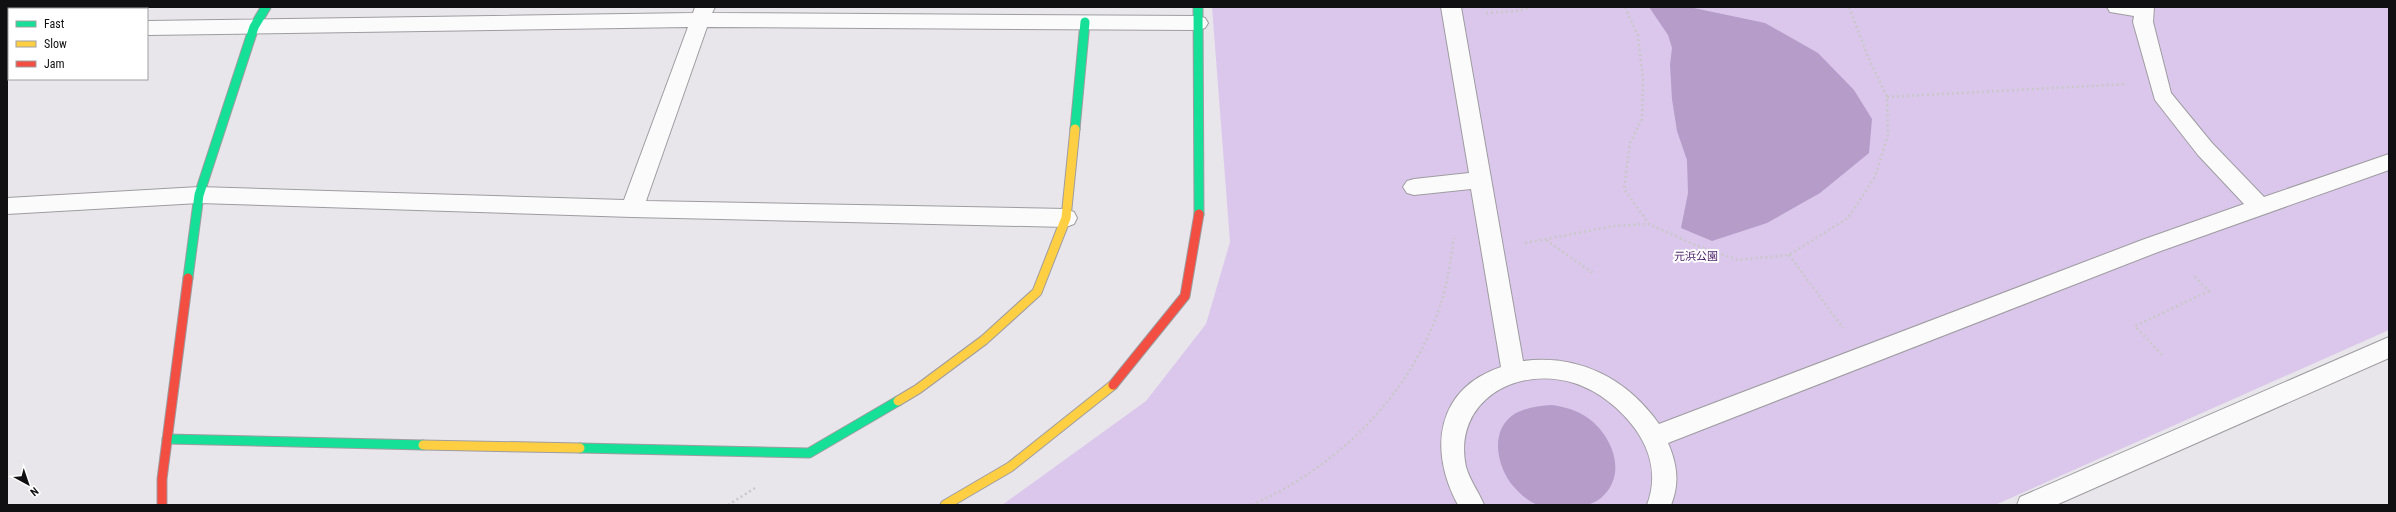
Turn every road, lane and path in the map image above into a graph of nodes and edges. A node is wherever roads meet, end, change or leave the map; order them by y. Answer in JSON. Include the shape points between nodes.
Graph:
{"nodes":[{"id":1,"x":266,"y":7,"type":"edge"},
{"id":2,"x":1531,"y":7,"type":"edge"},
{"id":3,"x":1625,"y":7,"type":"edge"},
{"id":4,"x":1849,"y":7,"type":"edge"},
{"id":5,"x":2117,"y":7,"type":"edge"},
{"id":6,"x":2144,"y":9,"type":"edge"},
{"id":7,"x":1452,"y":11,"type":"edge"},
{"id":8,"x":703,"y":13,"type":"edge"},
{"id":9,"x":1198,"y":15,"type":"edge"},
{"id":10,"x":1085,"y":22,"type":"junction"},
{"id":11,"x":148,"y":28,"type":"edge"},
{"id":12,"x":254,"y":28,"type":"junction"},
{"id":13,"x":2158,"y":83,"type":"junction"},
{"id":14,"x":1888,"y":98,"type":"junction"},
{"id":15,"x":2389,"y":162,"type":"edge"},
{"id":16,"x":1480,"y":180,"type":"junction"},
{"id":17,"x":1449,"y":183,"type":"junction"},
{"id":18,"x":1414,"y":187,"type":"dead end"},
{"id":19,"x":199,"y":195,"type":"junction"},
{"id":20,"x":7,"y":206,"type":"edge"},
{"id":21,"x":2260,"y":207,"type":"junction"},
{"id":22,"x":632,"y":209,"type":"junction"},
{"id":23,"x":1066,"y":218,"type":"junction"},
{"id":24,"x":1649,"y":224,"type":"junction"},
{"id":25,"x":1546,"y":239,"type":"junction"},
{"id":26,"x":1492,"y":248,"type":"junction"},
{"id":27,"x":1789,"y":255,"type":"junction"},
{"id":28,"x":1593,"y":273,"type":"dead end"},
{"id":29,"x":2193,"y":275,"type":"dead end"},
{"id":30,"x":2389,"y":347,"type":"edge"},
{"id":31,"x":2162,"y":355,"type":"dead end"},
{"id":32,"x":1864,"y":356,"type":"junction"},
{"id":33,"x":1514,"y":372,"type":"junction"},
{"id":34,"x":1655,"y":437,"type":"junction"},
{"id":35,"x":167,"y":439,"type":"junction"},
{"id":36,"x":162,"y":505,"type":"edge"},
{"id":37,"x":945,"y":505,"type":"edge"},
{"id":38,"x":1252,"y":505,"type":"edge"},
{"id":39,"x":1472,"y":505,"type":"edge"},
{"id":40,"x":1659,"y":505,"type":"edge"},
{"id":41,"x":2030,"y":505,"type":"edge"}],
"edges":[{"from":1,"to":12,"type":"street"},
{"from":2,"to":7,"type":"path","via":[[1518,11]]},
{"from":3,"to":24,"type":"path","via":[[1638,36],[1643,79],[1642,119],[1630,143],[1624,189]]},
{"from":4,"to":14,"type":"path","via":[[1868,57]]},
{"from":5,"to":6,"type":"street"},
{"from":6,"to":13,"type":"street","via":[[2143,22]]},
{"from":7,"to":16,"type":"street"},
{"from":8,"to":10,"type":"street"},
{"from":8,"to":12,"type":"street"},
{"from":8,"to":22,"type":"street"},
{"from":9,"to":10,"type":"street"},
{"from":9,"to":37,"type":"street","via":[[1199,222],[1184,296],[1109,390],[1010,467]]},
{"from":10,"to":23,"type":"street"},
{"from":11,"to":12,"type":"street"},
{"from":12,"to":19,"type":"street"},
{"from":13,"to":14,"type":"path"},
{"from":13,"to":21,"type":"street","via":[[2162,95],[2205,149]]},
{"from":14,"to":27,"type":"path","via":[[1888,135],[1875,177],[1848,218]]},
{"from":15,"to":21,"type":"street"},
{"from":16,"to":17,"type":"street"},
{"from":16,"to":26,"type":"street"},
{"from":17,"to":18,"type":"street"},
{"from":17,"to":38,"type":"path","via":[[1454,235],[1450,272],[1425,348],[1375,420],[1336,455],[1267,499]]},
{"from":19,"to":20,"type":"street"},
{"from":19,"to":22,"type":"street"},
{"from":19,"to":35,"type":"street"},
{"from":21,"to":32,"type":"street","via":[[2150,246]]},
{"from":22,"to":23,"type":"street"},
{"from":23,"to":35,"type":"street","via":[[1037,292],[984,340],[918,389],[809,453]]},
{"from":24,"to":25,"type":"path","via":[[1614,226]]},
{"from":24,"to":27,"type":"path","via":[[1695,246],[1738,260]]},
{"from":25,"to":26,"type":"path"},
{"from":25,"to":28,"type":"path"},
{"from":26,"to":33,"type":"street"},
{"from":27,"to":32,"type":"path"},
{"from":29,"to":31,"type":"path","via":[[2210,291],[2135,326]]},
{"from":30,"to":41,"type":"street"},
{"from":32,"to":34,"type":"street"},
{"from":33,"to":34,"type":"street","via":[[1546,368],[1578,374],[1610,388],[1636,410]]},
{"from":33,"to":39,"type":"street","via":[[1486,384],[1464,405],[1453,433],[1453,464],[1465,495]]},
{"from":34,"to":40,"type":"street","via":[[1664,467],[1663,497]]},
{"from":35,"to":36,"type":"street"}]}
